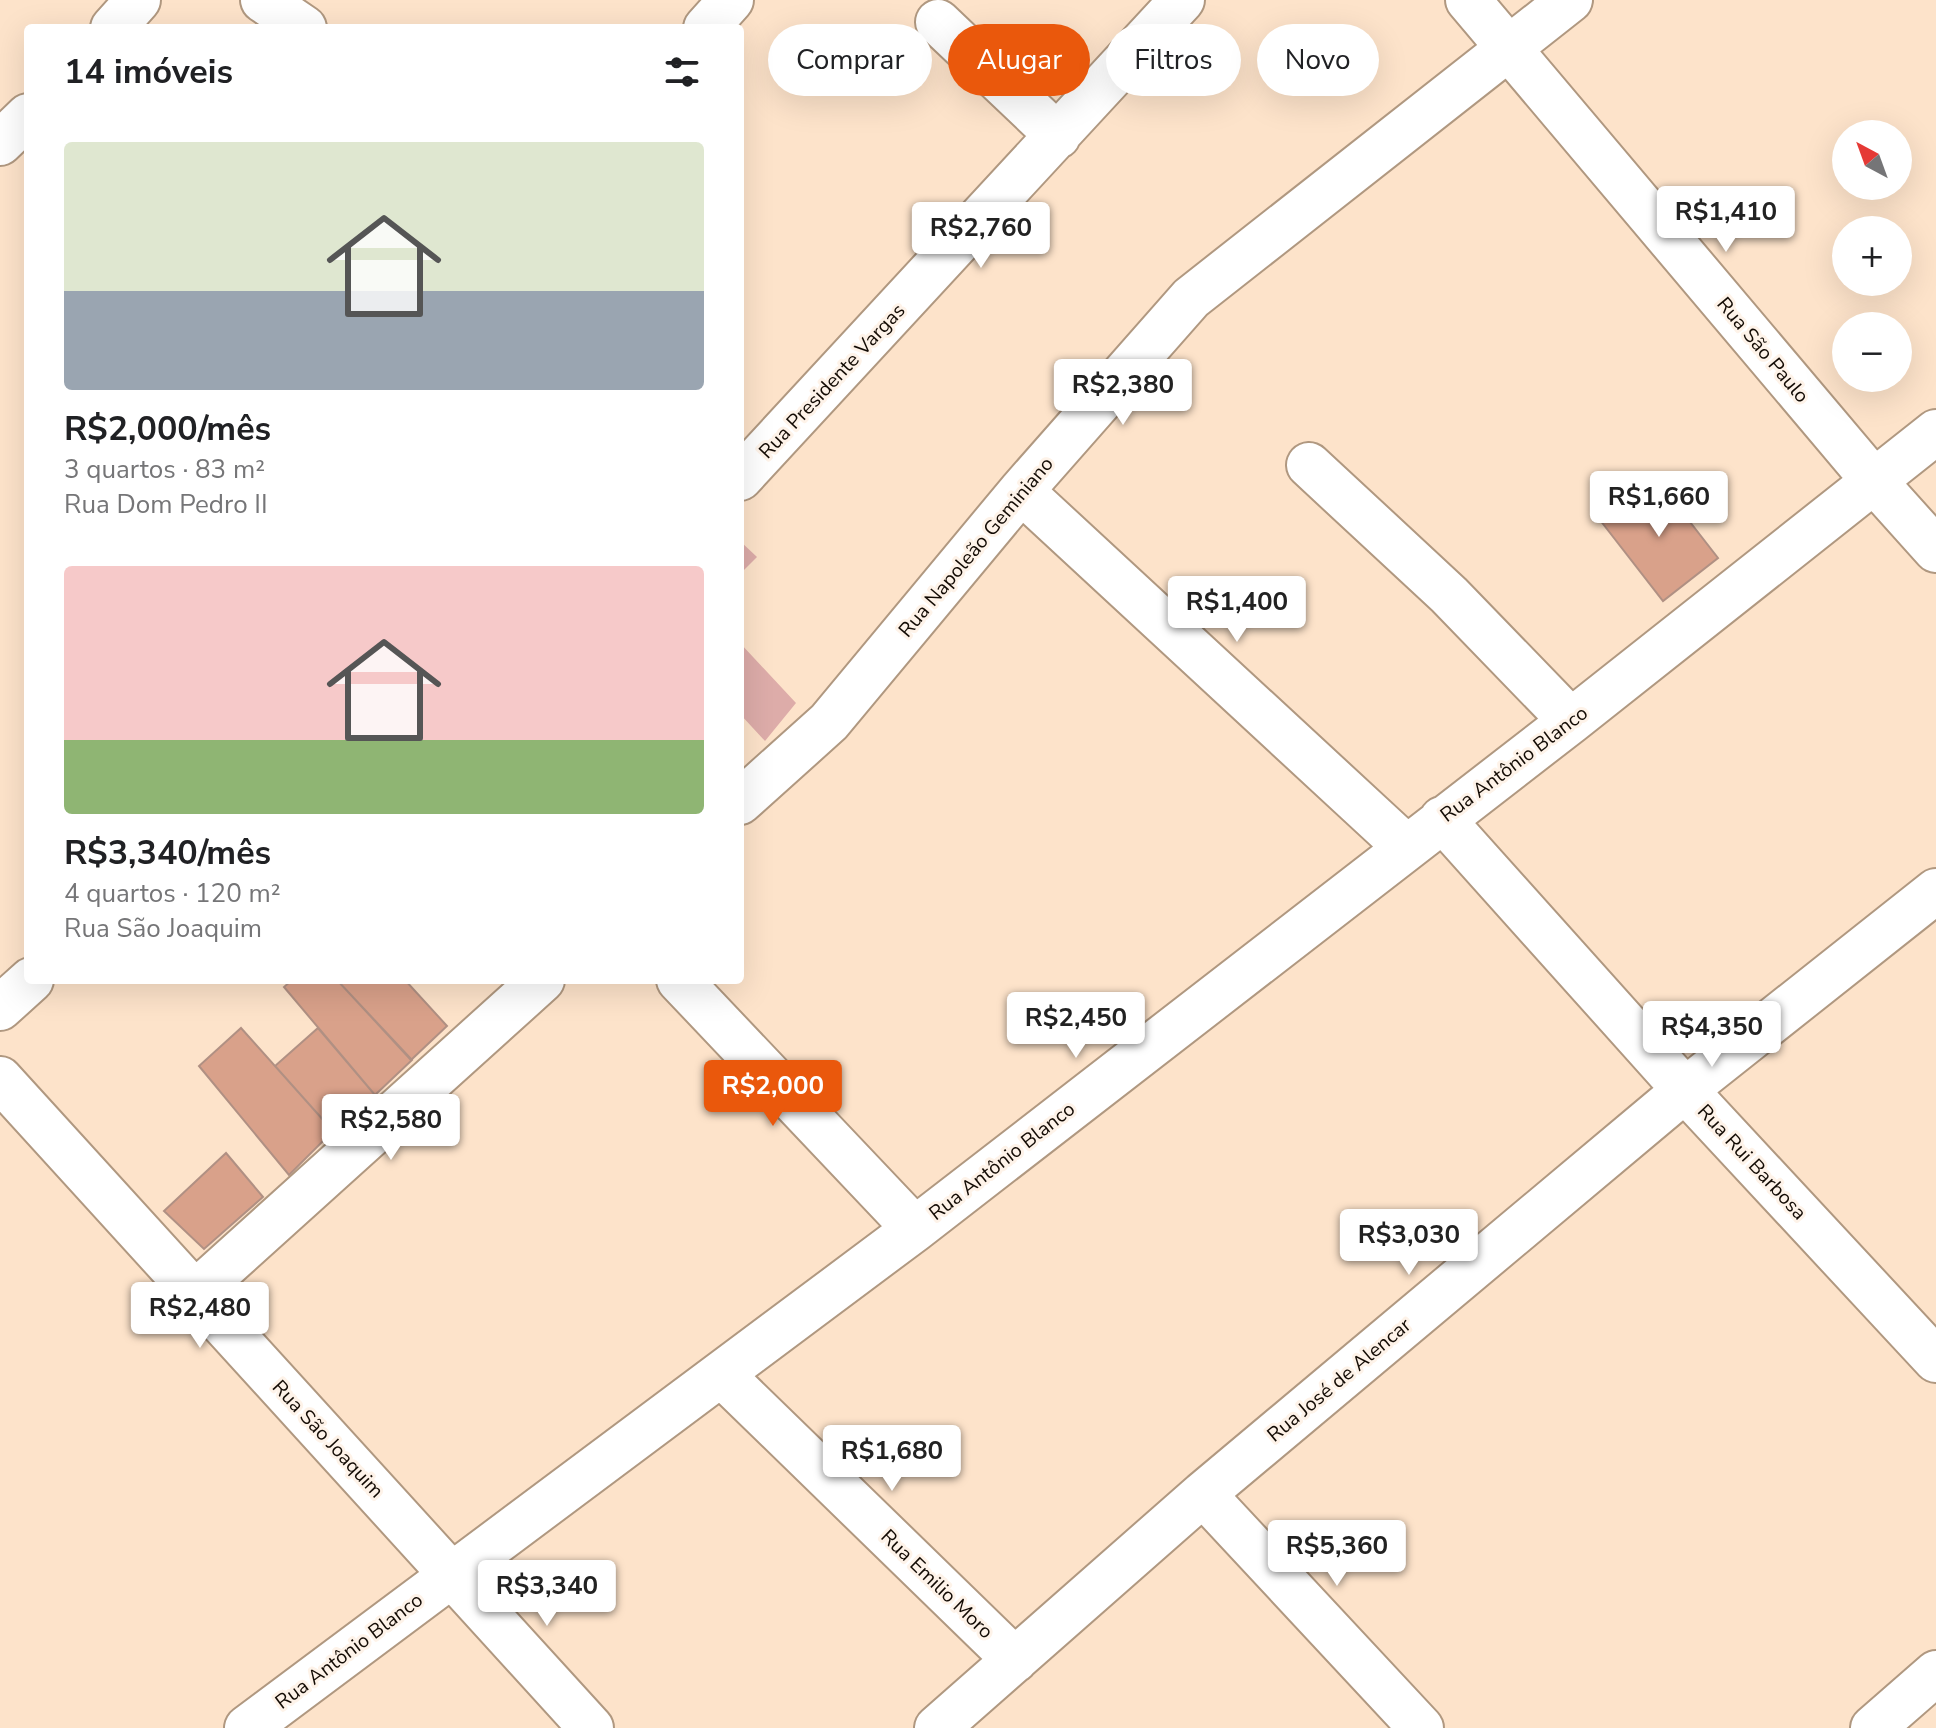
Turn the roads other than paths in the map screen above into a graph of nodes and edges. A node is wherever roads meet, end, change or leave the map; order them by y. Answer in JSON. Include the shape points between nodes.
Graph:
{"nodes":[{"id":1,"x":138,"y":0,"type":"edge"},
{"id":2,"x":263,"y":0,"type":"edge"},
{"id":3,"x":731,"y":0,"type":"edge"},
{"id":4,"x":1182,"y":0,"type":"edge"},
{"id":5,"x":1468,"y":0,"type":"edge"},
{"id":6,"x":1570,"y":0,"type":"edge"},
{"id":7,"x":938,"y":22,"type":"dead end"},
{"id":8,"x":117,"y":24,"type":"edge"},
{"id":9,"x":298,"y":24,"type":"edge"},
{"id":10,"x":710,"y":24,"type":"edge"},
{"id":11,"x":1507,"y":49,"type":"junction"},
{"id":12,"x":24,"y":120,"type":"edge"},
{"id":13,"x":1058,"y":136,"type":"junction"},
{"id":14,"x":0,"y":143,"type":"edge"},
{"id":15,"x":1936,"y":432,"type":"edge"},
{"id":16,"x":1309,"y":465,"type":"dead end"},
{"id":17,"x":744,"y":474,"type":"edge"},
{"id":18,"x":1874,"y":481,"type":"junction"},
{"id":19,"x":1021,"y":491,"type":"junction"},
{"id":20,"x":1936,"y":550,"type":"edge"},
{"id":21,"x":1571,"y":721,"type":"junction"},
{"id":22,"x":744,"y":798,"type":"edge"},
{"id":23,"x":1442,"y":819,"type":"junction"},
{"id":24,"x":1406,"y":847,"type":"junction"},
{"id":25,"x":1936,"y":891,"type":"edge"},
{"id":26,"x":27,"y":984,"type":"edge"},
{"id":27,"x":538,"y":984,"type":"edge"},
{"id":28,"x":683,"y":984,"type":"edge"},
{"id":29,"x":0,"y":1008,"type":"edge"},
{"id":30,"x":0,"y":1079,"type":"edge"},
{"id":31,"x":1685,"y":1090,"type":"junction"},
{"id":32,"x":915,"y":1229,"type":"junction"},
{"id":33,"x":194,"y":1294,"type":"junction"},
{"id":34,"x":1936,"y":1360,"type":"edge"},
{"id":35,"x":721,"y":1374,"type":"junction"},
{"id":36,"x":1203,"y":1494,"type":"junction"},
{"id":37,"x":452,"y":1573,"type":"junction"},
{"id":38,"x":1015,"y":1660,"type":"junction"},
{"id":39,"x":1936,"y":1673,"type":"edge"},
{"id":40,"x":247,"y":1728,"type":"edge"},
{"id":41,"x":591,"y":1728,"type":"edge"},
{"id":42,"x":937,"y":1728,"type":"edge"},
{"id":43,"x":1421,"y":1728,"type":"edge"},
{"id":44,"x":1873,"y":1728,"type":"edge"}],
"edges":[{"from":1,"to":8,"type":"street"},
{"from":2,"to":9,"type":"street"},
{"from":3,"to":10,"type":"street"},
{"from":4,"to":13,"type":"street","name":"Rua Presidente Vargas"},
{"from":5,"to":11,"type":"street","name":"Rua São Paulo"},
{"from":6,"to":11,"type":"street","name":"Rua Napoleão Geminiano"},
{"from":7,"to":13,"type":"street"},
{"from":11,"to":18,"type":"street","name":"Rua São Paulo"},
{"from":11,"to":19,"type":"street","name":"Rua Napoleão Geminiano","via":[[1191,298]]},
{"from":12,"to":14,"type":"street"},
{"from":13,"to":17,"type":"street","name":"Rua Presidente Vargas"},
{"from":15,"to":18,"type":"street","name":"Rua Antônio Blanco"},
{"from":16,"to":21,"type":"street","via":[[1449,595]]},
{"from":18,"to":20,"type":"street","name":"Rua São Paulo"},
{"from":18,"to":21,"type":"street","name":"Rua Antônio Blanco"},
{"from":19,"to":22,"type":"street","name":"Rua Napoleão Geminiano","via":[[829,722]]},
{"from":19,"to":24,"type":"street"},
{"from":21,"to":23,"type":"street","name":"Rua Antônio Blanco"},
{"from":23,"to":24,"type":"street","name":"Rua Antônio Blanco"},
{"from":23,"to":31,"type":"street","name":"Rua Rui Barbosa"},
{"from":24,"to":32,"type":"street","name":"Rua Antônio Blanco"},
{"from":25,"to":31,"type":"street","name":"Rua José de Alencar"},
{"from":26,"to":29,"type":"street"},
{"from":27,"to":33,"type":"street"},
{"from":28,"to":32,"type":"street"},
{"from":30,"to":33,"type":"street","name":"Rua São Joaquim"},
{"from":31,"to":34,"type":"street","name":"Rua Rui Barbosa"},
{"from":31,"to":36,"type":"street","name":"Rua José de Alencar"},
{"from":32,"to":35,"type":"street","name":"Rua Antônio Blanco"},
{"from":33,"to":37,"type":"street","name":"Rua São Joaquim"},
{"from":35,"to":37,"type":"street","name":"Rua Antônio Blanco"},
{"from":35,"to":38,"type":"street","name":"Rua Emilio Moro"},
{"from":36,"to":38,"type":"street","name":"Rua José de Alencar"},
{"from":36,"to":43,"type":"street"},
{"from":37,"to":40,"type":"street","name":"Rua Antônio Blanco"},
{"from":37,"to":41,"type":"street","name":"Rua São Joaquim"},
{"from":38,"to":42,"type":"street","name":"Rua José de Alencar"},
{"from":39,"to":44,"type":"street"}]}
